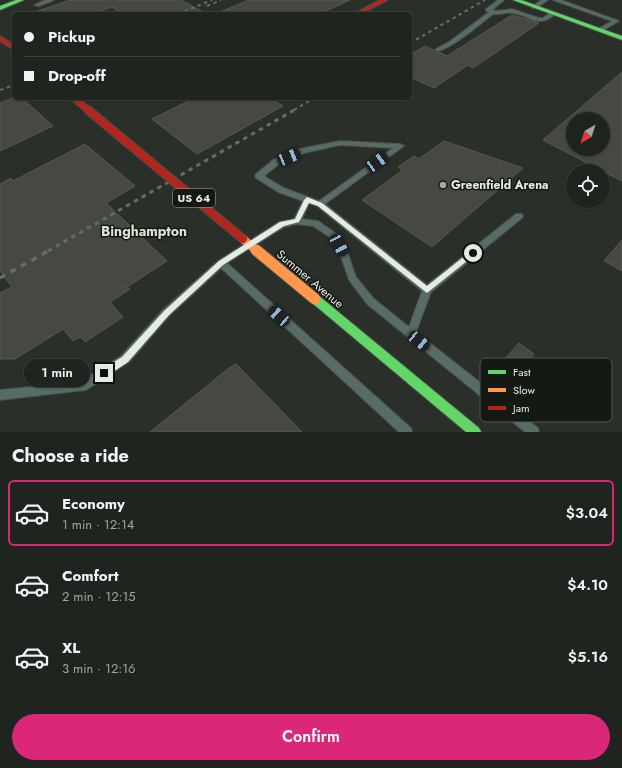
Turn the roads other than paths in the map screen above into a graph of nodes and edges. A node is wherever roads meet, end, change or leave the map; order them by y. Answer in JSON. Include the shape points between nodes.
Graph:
{"nodes":[{"id":1,"x":21,"y":0,"type":"edge"},
{"id":2,"x":50,"y":0,"type":"edge"},
{"id":3,"x":384,"y":0,"type":"edge"},
{"id":4,"x":501,"y":0,"type":"edge"},
{"id":5,"x":516,"y":0,"type":"edge"},
{"id":6,"x":545,"y":0,"type":"edge"},
{"id":7,"x":556,"y":0,"type":"edge"},
{"id":8,"x":37,"y":5,"type":"dead end"},
{"id":9,"x":534,"y":7,"type":"junction"},
{"id":10,"x":0,"y":8,"type":"edge"},
{"id":11,"x":579,"y":8,"type":"junction"},
{"id":12,"x":361,"y":12,"type":"edge"},
{"id":13,"x":492,"y":12,"type":"junction"},
{"id":14,"x":553,"y":13,"type":"junction"},
{"id":15,"x":566,"y":18,"type":"junction"},
{"id":16,"x":619,"y":20,"type":"edge"},
{"id":17,"x":600,"y":30,"type":"junction"},
{"id":18,"x":0,"y":38,"type":"edge"},
{"id":19,"x":622,"y":38,"type":"edge"},
{"id":20,"x":12,"y":47,"type":"edge"},
{"id":21,"x":438,"y":50,"type":"dead end"},
{"id":22,"x":76,"y":100,"type":"edge"},
{"id":23,"x":307,"y":200,"type":"junction"},
{"id":24,"x":320,"y":204,"type":"junction"},
{"id":25,"x":519,"y":216,"type":"dead end"},
{"id":26,"x":297,"y":220,"type":"junction"},
{"id":27,"x":221,"y":263,"type":"junction"},
{"id":28,"x":427,"y":290,"type":"junction"},
{"id":29,"x":411,"y":334,"type":"junction"},
{"id":30,"x":480,"y":389,"type":"edge"},
{"id":31,"x":0,"y":395,"type":"edge"},
{"id":32,"x":521,"y":422,"type":"edge"},
{"id":33,"x":407,"y":432,"type":"edge"},
{"id":34,"x":475,"y":432,"type":"edge"},
{"id":35,"x":534,"y":432,"type":"edge"}],
"edges":[{"from":1,"to":10,"type":"main road"},
{"from":2,"to":8,"type":"lane"},
{"from":3,"to":12,"type":"main road"},
{"from":4,"to":13,"type":"lane","via":[[488,10]]},
{"from":5,"to":9,"type":"main road"},
{"from":6,"to":9,"type":"lane"},
{"from":7,"to":11,"type":"lane"},
{"from":9,"to":14,"type":"main road"},
{"from":11,"to":15,"type":"lane"},
{"from":11,"to":16,"type":"lane"},
{"from":13,"to":14,"type":"lane","via":[[512,11],[539,20]]},
{"from":13,"to":21,"type":"lane"},
{"from":14,"to":15,"type":"main road"},
{"from":15,"to":17,"type":"main road"},
{"from":16,"to":17,"type":"lane"},
{"from":17,"to":19,"type":"main road"},
{"from":18,"to":20,"type":"main road"},
{"from":22,"to":34,"type":"main road","name":"Summer Avenue","number":"US 64","bridge":true},
{"from":23,"to":24,"type":"lane"},
{"from":23,"to":24,"type":"lane","via":[[282,190],[259,176],[276,162],[302,151],[340,143],[400,146]]},
{"from":23,"to":26,"type":"lane"},
{"from":24,"to":28,"type":"lane"},
{"from":25,"to":28,"type":"lane"},
{"from":26,"to":27,"type":"lane","via":[[282,224]]},
{"from":26,"to":29,"type":"lane","via":[[315,223],[334,236],[344,254],[352,278],[370,301]]},
{"from":27,"to":31,"type":"lane","via":[[166,313],[125,359],[82,386]]},
{"from":27,"to":33,"type":"lane"},
{"from":28,"to":29,"type":"lane"},
{"from":29,"to":30,"type":"lane"},
{"from":32,"to":35,"type":"lane"}]}
